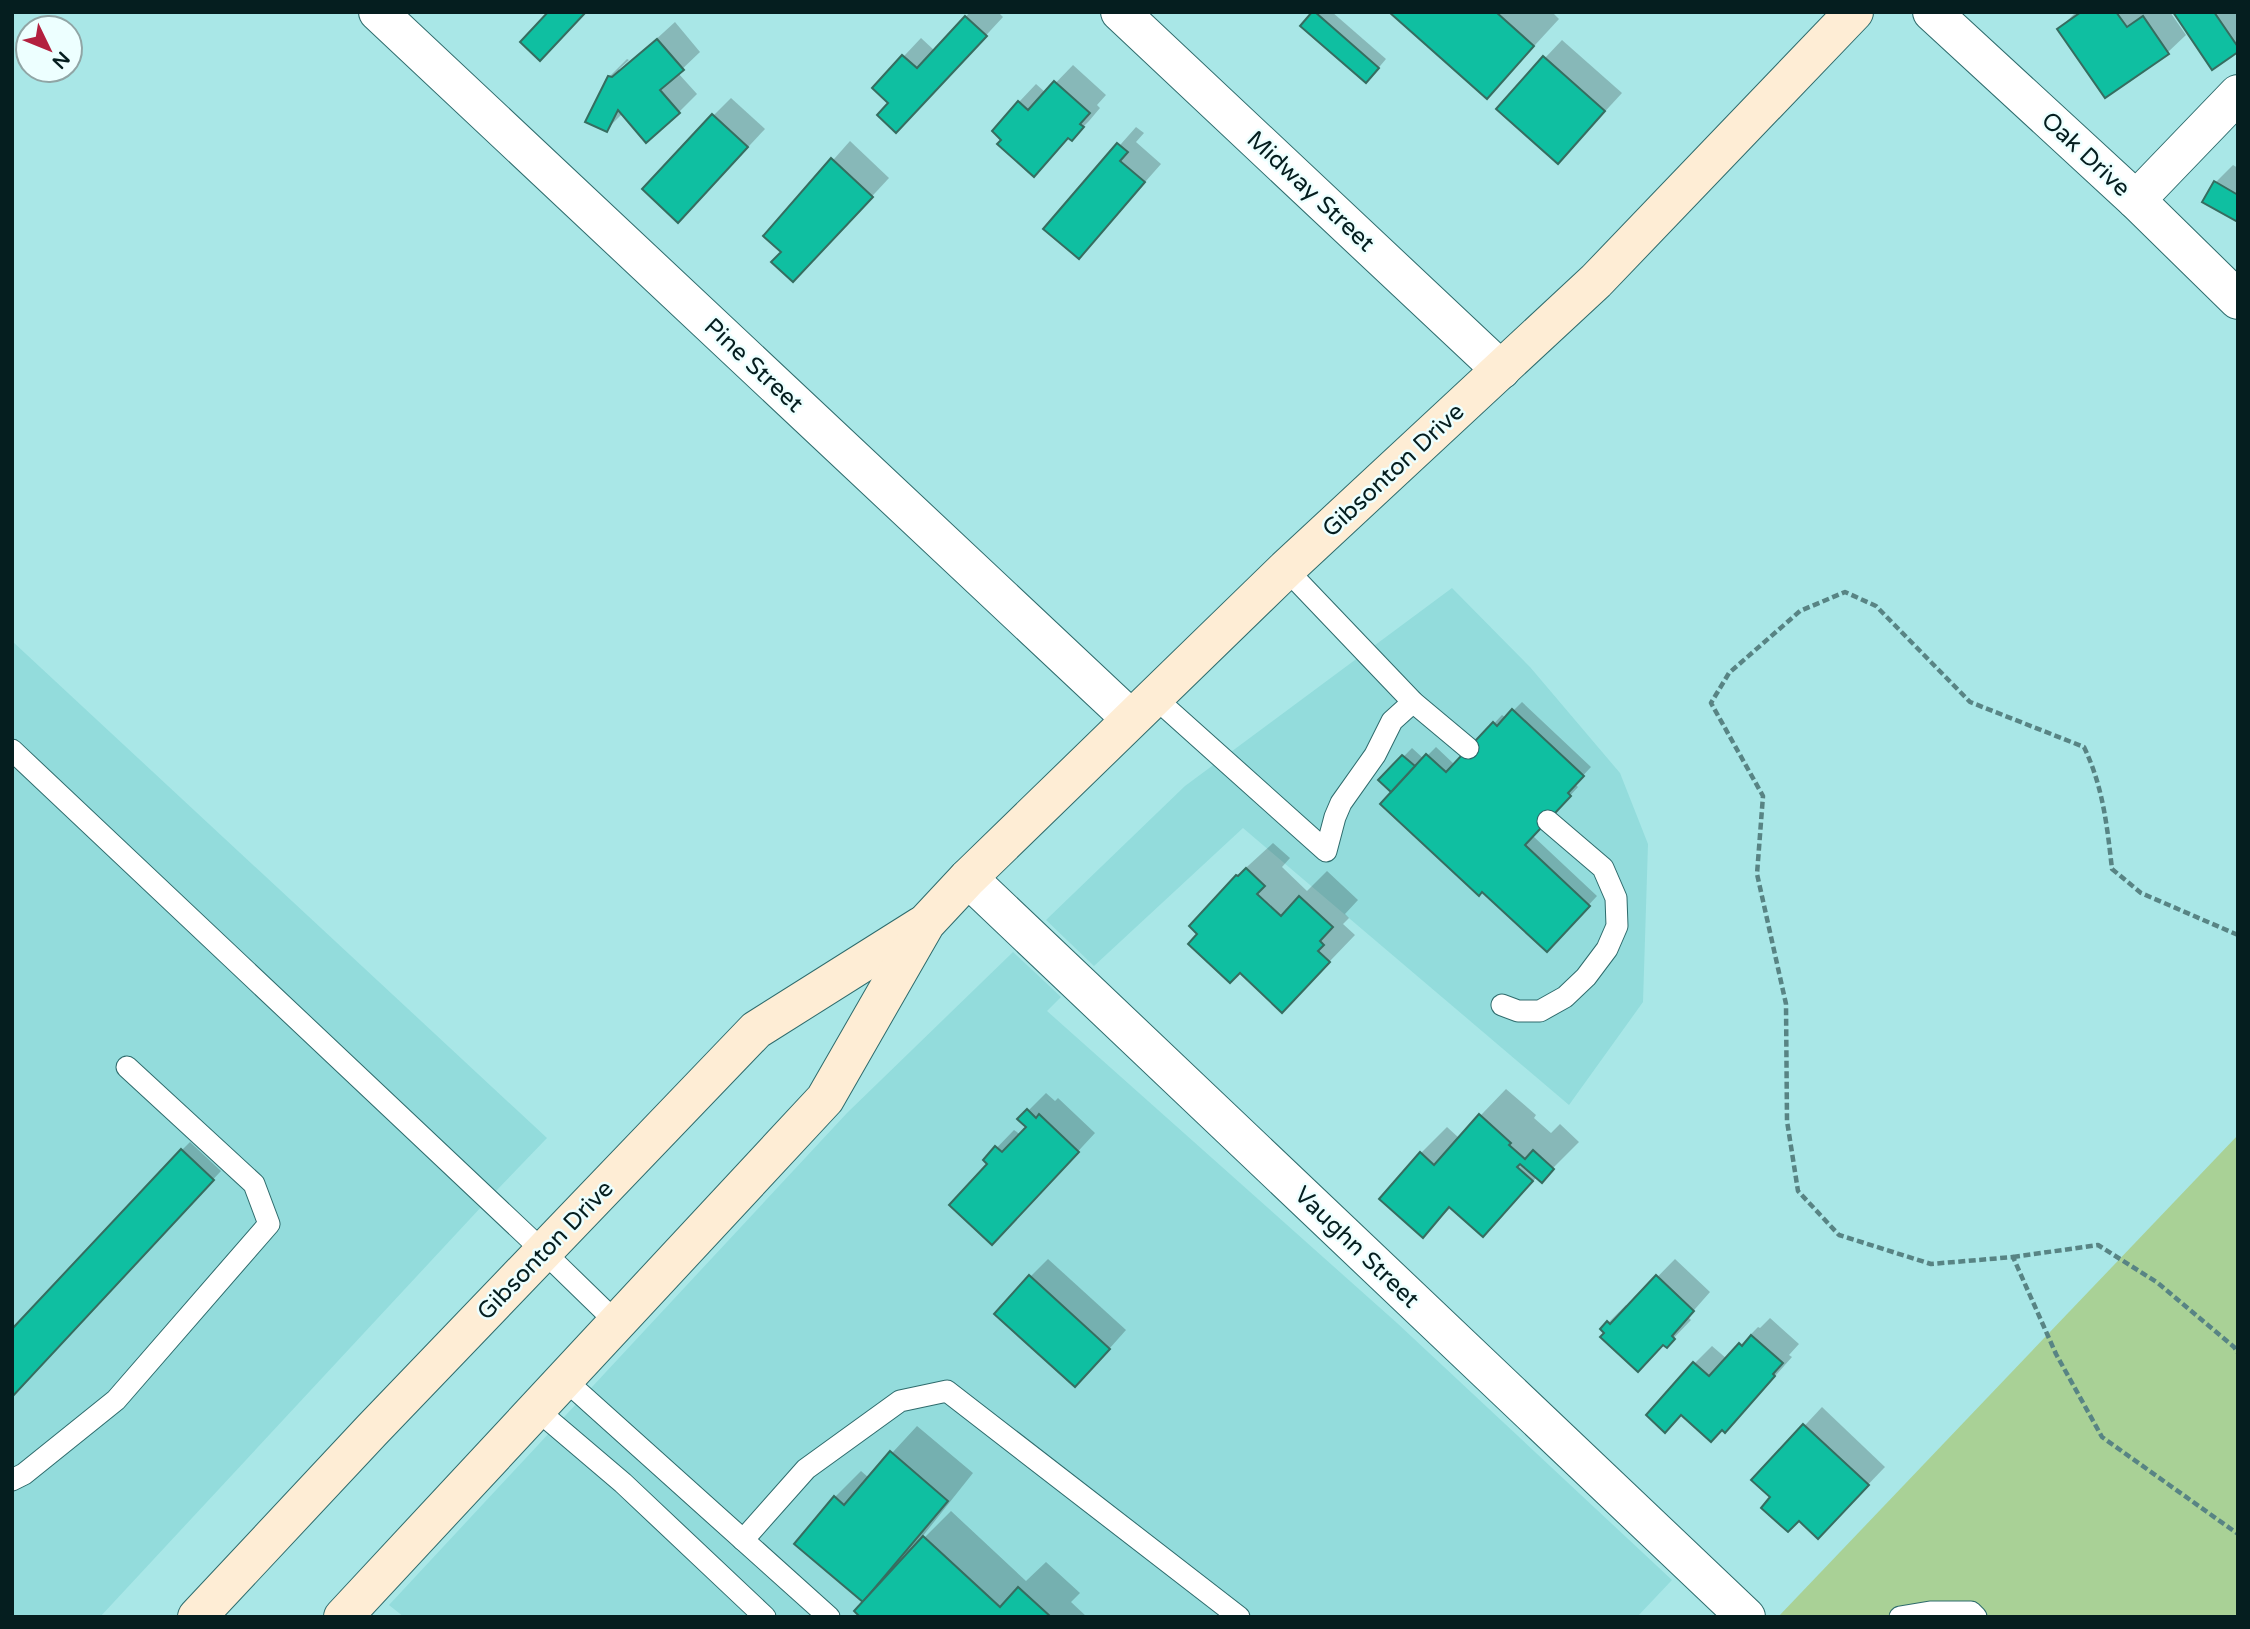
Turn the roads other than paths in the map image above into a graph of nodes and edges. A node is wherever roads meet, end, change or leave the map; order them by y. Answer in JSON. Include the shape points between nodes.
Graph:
{"nodes":[{"id":1,"x":378,"y":12,"type":"edge"},
{"id":2,"x":1120,"y":12,"type":"edge"},
{"id":3,"x":1854,"y":12,"type":"edge"},
{"id":4,"x":1932,"y":12,"type":"edge"},
{"id":5,"x":2238,"y":94,"type":"edge"},
{"id":6,"x":2136,"y":200,"type":"junction"},
{"id":7,"x":2238,"y":300,"type":"edge"},
{"id":8,"x":1501,"y":370,"type":"junction"},
{"id":9,"x":1286,"y":569,"type":"junction"},
{"id":10,"x":1413,"y":702,"type":"junction"},
{"id":11,"x":1142,"y":707,"type":"junction"},
{"id":12,"x":1468,"y":748,"type":"dead end"},
{"id":13,"x":12,"y":750,"type":"edge"},
{"id":14,"x":1548,"y":821,"type":"dead end"},
{"id":15,"x":968,"y":878,"type":"junction"},
{"id":16,"x":926,"y":923,"type":"junction"},
{"id":17,"x":1502,"y":1005,"type":"dead end"},
{"id":18,"x":127,"y":1067,"type":"dead end"},
{"id":19,"x":543,"y":1251,"type":"junction"},
{"id":20,"x":617,"y":1323,"type":"junction"},
{"id":21,"x":564,"y":1379,"type":"junction"},
{"id":22,"x":536,"y":1409,"type":"junction"},
{"id":23,"x":12,"y":1480,"type":"edge"},
{"id":24,"x":743,"y":1540,"type":"junction"},
{"id":25,"x":197,"y":1617,"type":"edge"},
{"id":26,"x":343,"y":1617,"type":"edge"},
{"id":27,"x":765,"y":1617,"type":"edge"},
{"id":28,"x":829,"y":1617,"type":"edge"},
{"id":29,"x":1239,"y":1617,"type":"edge"},
{"id":30,"x":1746,"y":1617,"type":"edge"},
{"id":31,"x":1900,"y":1617,"type":"edge"},
{"id":32,"x":1976,"y":1617,"type":"edge"}],
"edges":[{"from":1,"to":11,"type":"street","name":"Pine Street"},
{"from":2,"to":8,"type":"street","name":"Midway Street"},
{"from":3,"to":8,"type":"main road","name":"Gibsonton Drive","via":[[1596,281]]},
{"from":4,"to":6,"type":"street","name":"Oak Drive"},
{"from":5,"to":6,"type":"street"},
{"from":6,"to":7,"type":"street","name":"Oak Drive"},
{"from":8,"to":9,"type":"main road","name":"Gibsonton Drive"},
{"from":9,"to":10,"type":"lane"},
{"from":9,"to":11,"type":"main road","name":"Gibsonton Drive"},
{"from":10,"to":11,"type":"lane","via":[[1392,721],[1375,755],[1341,803],[1326,851]]},
{"from":10,"to":12,"type":"lane"},
{"from":11,"to":15,"type":"main road","name":"Gibsonton Drive"},
{"from":13,"to":19,"type":"lane"},
{"from":14,"to":17,"type":"lane","via":[[1604,868],[1616,898],[1617,926],[1607,949],[1565,997],[1539,1011]]},
{"from":15,"to":16,"type":"main road","name":"Gibsonton Drive"},
{"from":15,"to":30,"type":"street","name":"Vaughn Street"},
{"from":16,"to":19,"type":"main road","name":"Gibsonton Drive","via":[[755,1030]]},
{"from":16,"to":20,"type":"main road","name":"Gibsonton Drive","via":[[825,1100]]},
{"from":18,"to":23,"type":"lane","via":[[254,1184],[269,1224],[116,1400]]},
{"from":19,"to":20,"type":"lane"},
{"from":19,"to":25,"type":"main road","name":"Gibsonton Drive"},
{"from":20,"to":21,"type":"main road","name":"Gibsonton Drive"},
{"from":21,"to":22,"type":"main road","name":"Gibsonton Drive"},
{"from":21,"to":24,"type":"lane"},
{"from":22,"to":26,"type":"main road","name":"Gibsonton Drive"},
{"from":22,"to":27,"type":"lane","via":[[623,1483]]},
{"from":24,"to":28,"type":"lane"},
{"from":24,"to":29,"type":"lane","via":[[806,1469],[900,1401],[947,1391]]},
{"from":31,"to":32,"type":"lane","via":[[1930,1612],[1971,1612]]}]}
